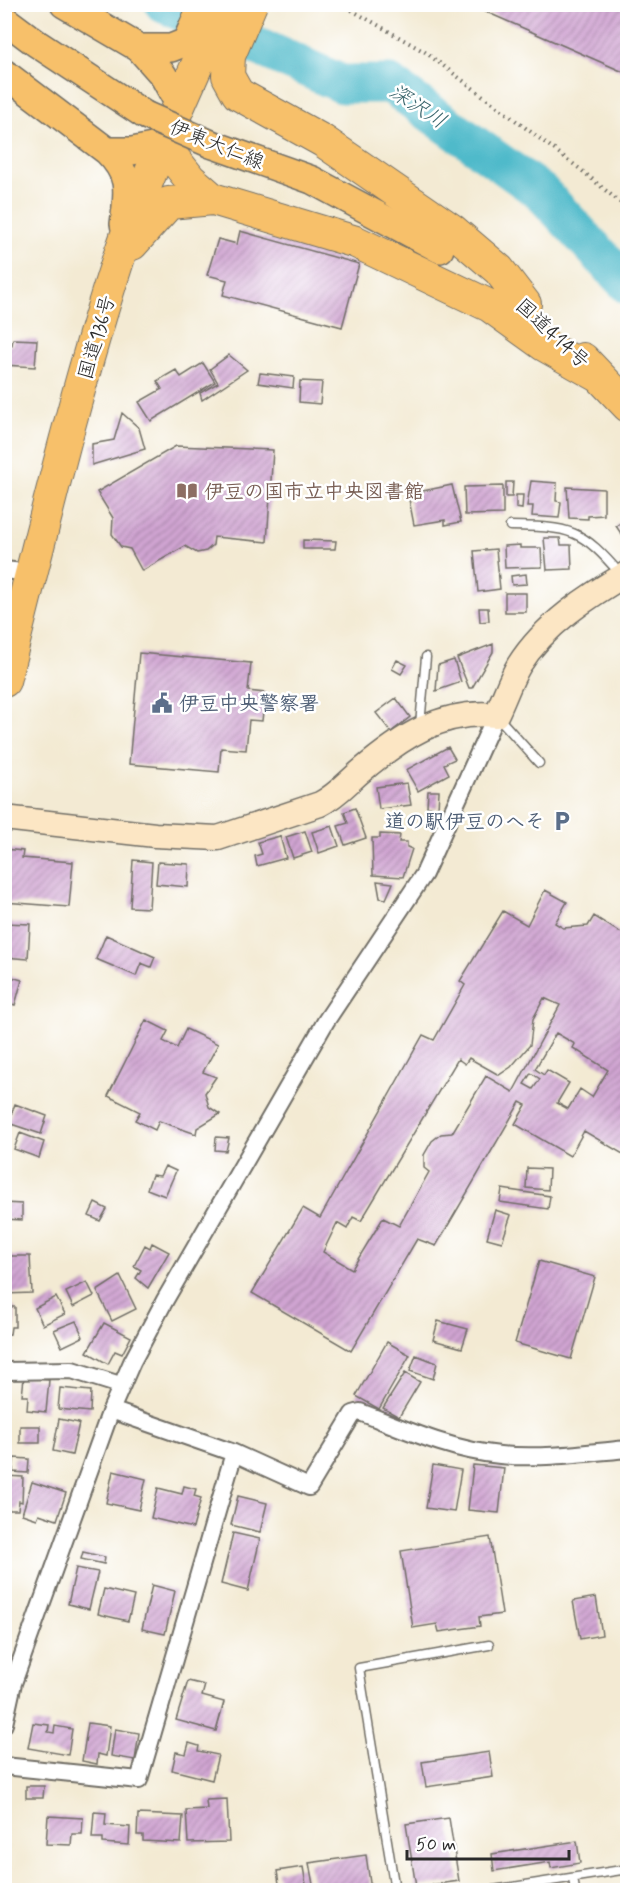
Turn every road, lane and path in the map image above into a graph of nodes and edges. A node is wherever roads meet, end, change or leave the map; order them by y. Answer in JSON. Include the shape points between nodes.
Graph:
{"nodes":[{"id":1,"x":64,"y":4,"type":"edge"},
{"id":2,"x":203,"y":4,"type":"edge"},
{"id":3,"x":224,"y":4,"type":"edge"},
{"id":4,"x":251,"y":4,"type":"edge"},
{"id":5,"x":341,"y":4,"type":"edge"},
{"id":6,"x":4,"y":19,"type":"edge"},
{"id":7,"x":139,"y":48,"type":"junction"},
{"id":8,"x":207,"y":48,"type":"junction"},
{"id":9,"x":4,"y":73,"type":"edge"},
{"id":10,"x":180,"y":106,"type":"junction"},
{"id":11,"x":163,"y":145,"type":"junction"},
{"id":12,"x":107,"y":151,"type":"junction"},
{"id":13,"x":213,"y":200,"type":"junction"},
{"id":14,"x":627,"y":209,"type":"edge"},
{"id":15,"x":440,"y":249,"type":"joint"},
{"id":16,"x":119,"y":258,"type":"junction"},
{"id":17,"x":525,"y":304,"type":"junction"},
{"id":18,"x":597,"y":375,"type":"junction"},
{"id":19,"x":627,"y":406,"type":"edge"},
{"id":20,"x":510,"y":526,"type":"dead end"},
{"id":21,"x":18,"y":571,"type":"edge"},
{"id":22,"x":625,"y":574,"type":"edge"},
{"id":23,"x":426,"y":657,"type":"dead end"},
{"id":24,"x":4,"y":681,"type":"edge"},
{"id":25,"x":496,"y":715,"type":"junction"},
{"id":26,"x":419,"y":731,"type":"junction"},
{"id":27,"x":539,"y":763,"type":"dead end"},
{"id":28,"x":4,"y":818,"type":"edge"},
{"id":29,"x":4,"y":1371,"type":"edge"},
{"id":30,"x":120,"y":1385,"type":"junction"},
{"id":31,"x":111,"y":1410,"type":"junction"},
{"id":32,"x":627,"y":1449,"type":"edge"},
{"id":33,"x":234,"y":1453,"type":"junction"},
{"id":34,"x":489,"y":1645,"type":"dead end"},
{"id":35,"x":4,"y":1724,"type":"edge"},
{"id":36,"x":4,"y":1766,"type":"edge"},
{"id":37,"x":627,"y":1869,"type":"edge"},
{"id":38,"x":573,"y":1878,"type":"junction"},
{"id":39,"x":515,"y":1889,"type":"edge"},
{"id":40,"x":395,"y":1890,"type":"edge"},
{"id":41,"x":493,"y":1890,"type":"edge"},
{"id":42,"x":575,"y":1890,"type":"edge"}],
"edges":[{"from":1,"to":7,"type":"main road"},
{"from":2,"to":8,"type":"main road"},
{"from":3,"to":8,"type":"highway","name":"国道136号"},
{"from":4,"to":8,"type":"highway"},
{"from":5,"to":14,"type":"path","via":[[425,52]]},
{"from":6,"to":15,"type":"main road","name":"伊東大仁線","bridge":true,"via":[[145,115],[211,144],[312,180]]},
{"from":7,"to":8,"type":"main road"},
{"from":7,"to":10,"type":"main road","via":[[163,75]]},
{"from":8,"to":10,"type":"highway","name":"国道136号"},
{"from":8,"to":17,"type":"highway","via":[[238,94],[323,141],[452,230],[498,270]]},
{"from":9,"to":12,"type":"main road"},
{"from":10,"to":11,"type":"highway","name":"国道136号"},
{"from":11,"to":12,"type":"main road"},
{"from":11,"to":13,"type":"highway"},
{"from":11,"to":16,"type":"highway","name":"国道136号"},
{"from":12,"to":16,"type":"main road","via":[[123,166],[128,189]]},
{"from":13,"to":16,"type":"highway","via":[[169,203]]},
{"from":13,"to":18,"type":"highway","via":[[356,242],[490,306],[544,345]]},
{"from":15,"to":17,"type":"highway","name":"国道414号"},
{"from":16,"to":21,"type":"highway","name":"国道136号"},
{"from":17,"to":18,"type":"highway","name":"国道414号","via":[[561,335]]},
{"from":18,"to":19,"type":"highway","name":"国道414号"},
{"from":20,"to":22,"type":"lane","via":[[569,529],[600,550]]},
{"from":21,"to":24,"type":"highway","name":"国道136号"},
{"from":22,"to":25,"type":"street","via":[[534,644]]},
{"from":23,"to":26,"type":"lane"},
{"from":25,"to":26,"type":"street","via":[[450,716]]},
{"from":25,"to":27,"type":"lane"},
{"from":25,"to":30,"type":"street","via":[[424,874],[326,1022],[165,1299]]},
{"from":26,"to":28,"type":"street","via":[[373,761],[334,797],[218,838]]},
{"from":29,"to":30,"type":"street","via":[[72,1370]]},
{"from":30,"to":31,"type":"street"},
{"from":31,"to":33,"type":"street"},
{"from":31,"to":35,"type":"street","via":[[12,1683]]},
{"from":32,"to":33,"type":"street","via":[[530,1457],[496,1455],[360,1412],[353,1414],[309,1486]]},
{"from":33,"to":36,"type":"street","via":[[139,1780]]},
{"from":34,"to":40,"type":"lane","via":[[359,1668]]},
{"from":37,"to":38,"type":"lane"},
{"from":38,"to":39,"type":"lane"},
{"from":38,"to":42,"type":"lane"},
{"from":39,"to":41,"type":"lane"}]}
